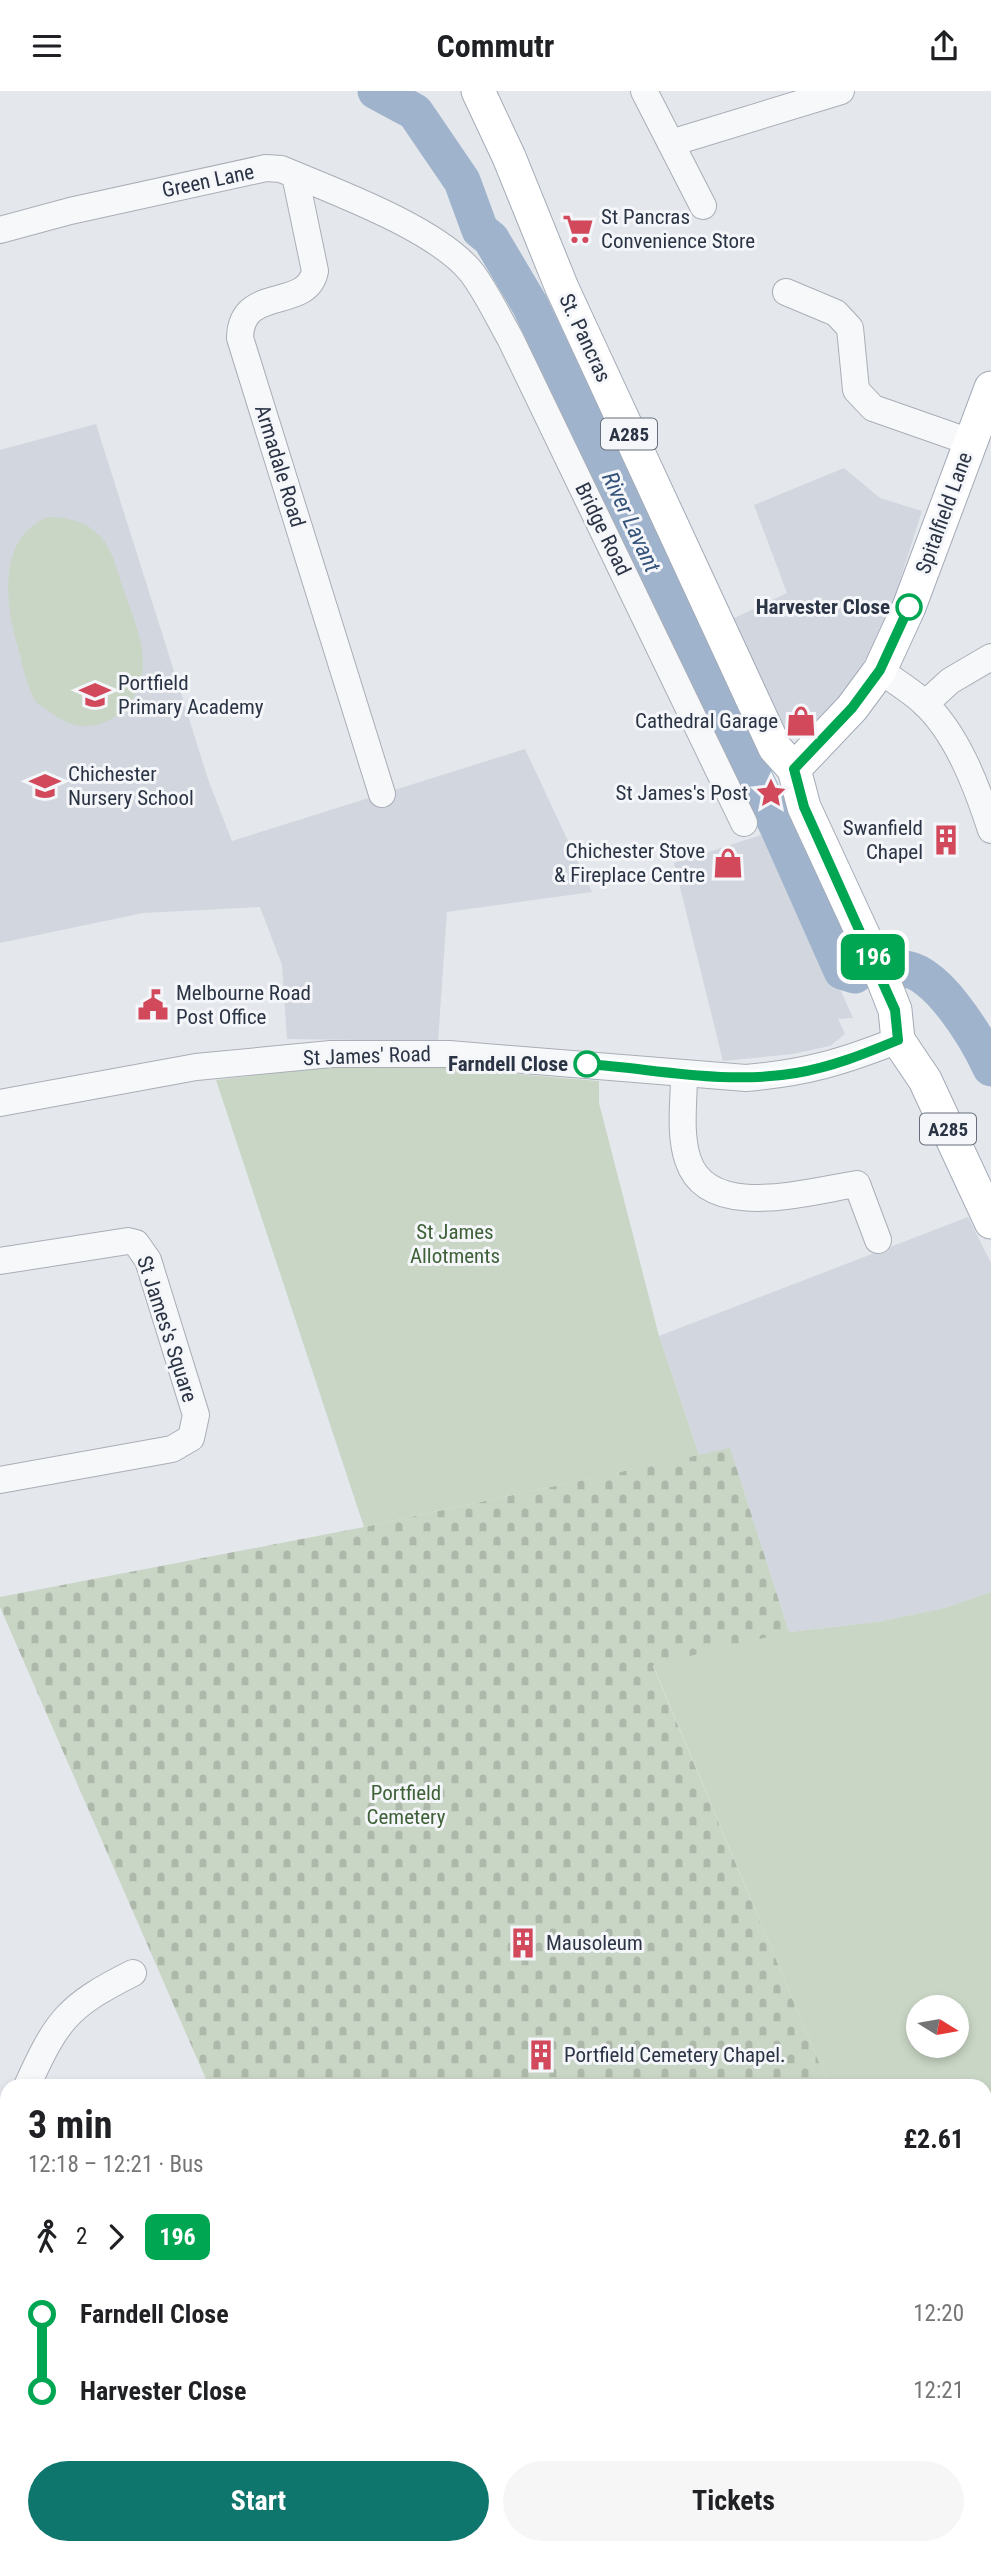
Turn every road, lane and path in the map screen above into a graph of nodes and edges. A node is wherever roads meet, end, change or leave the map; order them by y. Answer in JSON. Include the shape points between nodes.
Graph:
{"nodes":[{"id":1,"x":478,"y":91,"type":"edge"},
{"id":2,"x":644,"y":91,"type":"edge"},
{"id":3,"x":841,"y":91,"type":"edge"},
{"id":4,"x":671,"y":143,"type":"junction"},
{"id":5,"x":295,"y":175,"type":"junction"},
{"id":6,"x":703,"y":206,"type":"dead end"},
{"id":7,"x":0,"y":230,"type":"edge"},
{"id":8,"x":443,"y":249,"type":"joint"},
{"id":9,"x":786,"y":292,"type":"dead end"},
{"id":10,"x":991,"y":388,"type":"edge"},
{"id":11,"x":970,"y":442,"type":"junction"},
{"id":12,"x":991,"y":657,"type":"edge"},
{"id":13,"x":880,"y":670,"type":"junction"},
{"id":14,"x":925,"y":704,"type":"junction"},
{"id":15,"x":794,"y":769,"type":"junction"},
{"id":16,"x":382,"y":794,"type":"dead end"},
{"id":17,"x":744,"y":823,"type":"dead end"},
{"id":18,"x":991,"y":830,"type":"edge"},
{"id":19,"x":898,"y":1040,"type":"junction"},
{"id":20,"x":684,"y":1075,"type":"junction"},
{"id":21,"x":0,"y":1103,"type":"edge"},
{"id":22,"x":991,"y":1222,"type":"edge"},
{"id":23,"x":878,"y":1240,"type":"dead end"},
{"id":24,"x":1,"y":1257,"type":"edge"},
{"id":25,"x":0,"y":1480,"type":"edge"},
{"id":26,"x":133,"y":1973,"type":"dead end"},
{"id":27,"x":31,"y":2079,"type":"edge"}],
"edges":[{"from":1,"to":15,"type":"main road","name":"St. Pancras","number":"A285","via":[[553,267],[775,748]]},
{"from":2,"to":4,"type":"street"},
{"from":3,"to":4,"type":"street"},
{"from":4,"to":6,"type":"street"},
{"from":5,"to":7,"type":"street","name":"Green Lane","via":[[266,168]]},
{"from":5,"to":8,"type":"street","name":"Green Lane","via":[[370,206]]},
{"from":5,"to":16,"type":"street","name":"Armadale Road","via":[[315,271],[313,281],[307,289],[248,311],[240,323],[240,338]]},
{"from":8,"to":17,"type":"street","name":"Bridge Road","via":[[471,272],[510,338]]},
{"from":9,"to":11,"type":"street","via":[[836,313],[850,328],[856,390],[873,408]]},
{"from":10,"to":11,"type":"main road","name":"Spitalfield Lane"},
{"from":11,"to":13,"type":"main road","name":"Spitalfield Lane","via":[[913,597]]},
{"from":12,"to":14,"type":"street","via":[[950,681]]},
{"from":13,"to":14,"type":"street"},
{"from":13,"to":15,"type":"main road","name":"Spitalfield Lane","via":[[852,708]]},
{"from":14,"to":18,"type":"street","via":[[950,737]]},
{"from":15,"to":19,"type":"main road","number":"A285","via":[[804,807],[895,1010]]},
{"from":19,"to":20,"type":"street","name":"St James' Road","via":[[844,1062],[795,1073],[746,1078]]},
{"from":19,"to":22,"type":"main road","number":"A285","via":[[925,1080]]},
{"from":20,"to":21,"type":"street","name":"St James' Road","via":[[449,1054],[331,1054],[196,1067]]},
{"from":20,"to":23,"type":"street","via":[[684,1141],[698,1180],[718,1194],[738,1198],[857,1184]]},
{"from":24,"to":25,"type":"street","name":"St James's Square","via":[[136,1243],[148,1260],[196,1415],[191,1438],[172,1449]]},
{"from":26,"to":27,"type":"street","via":[[87,1997],[62,2018]]}]}
